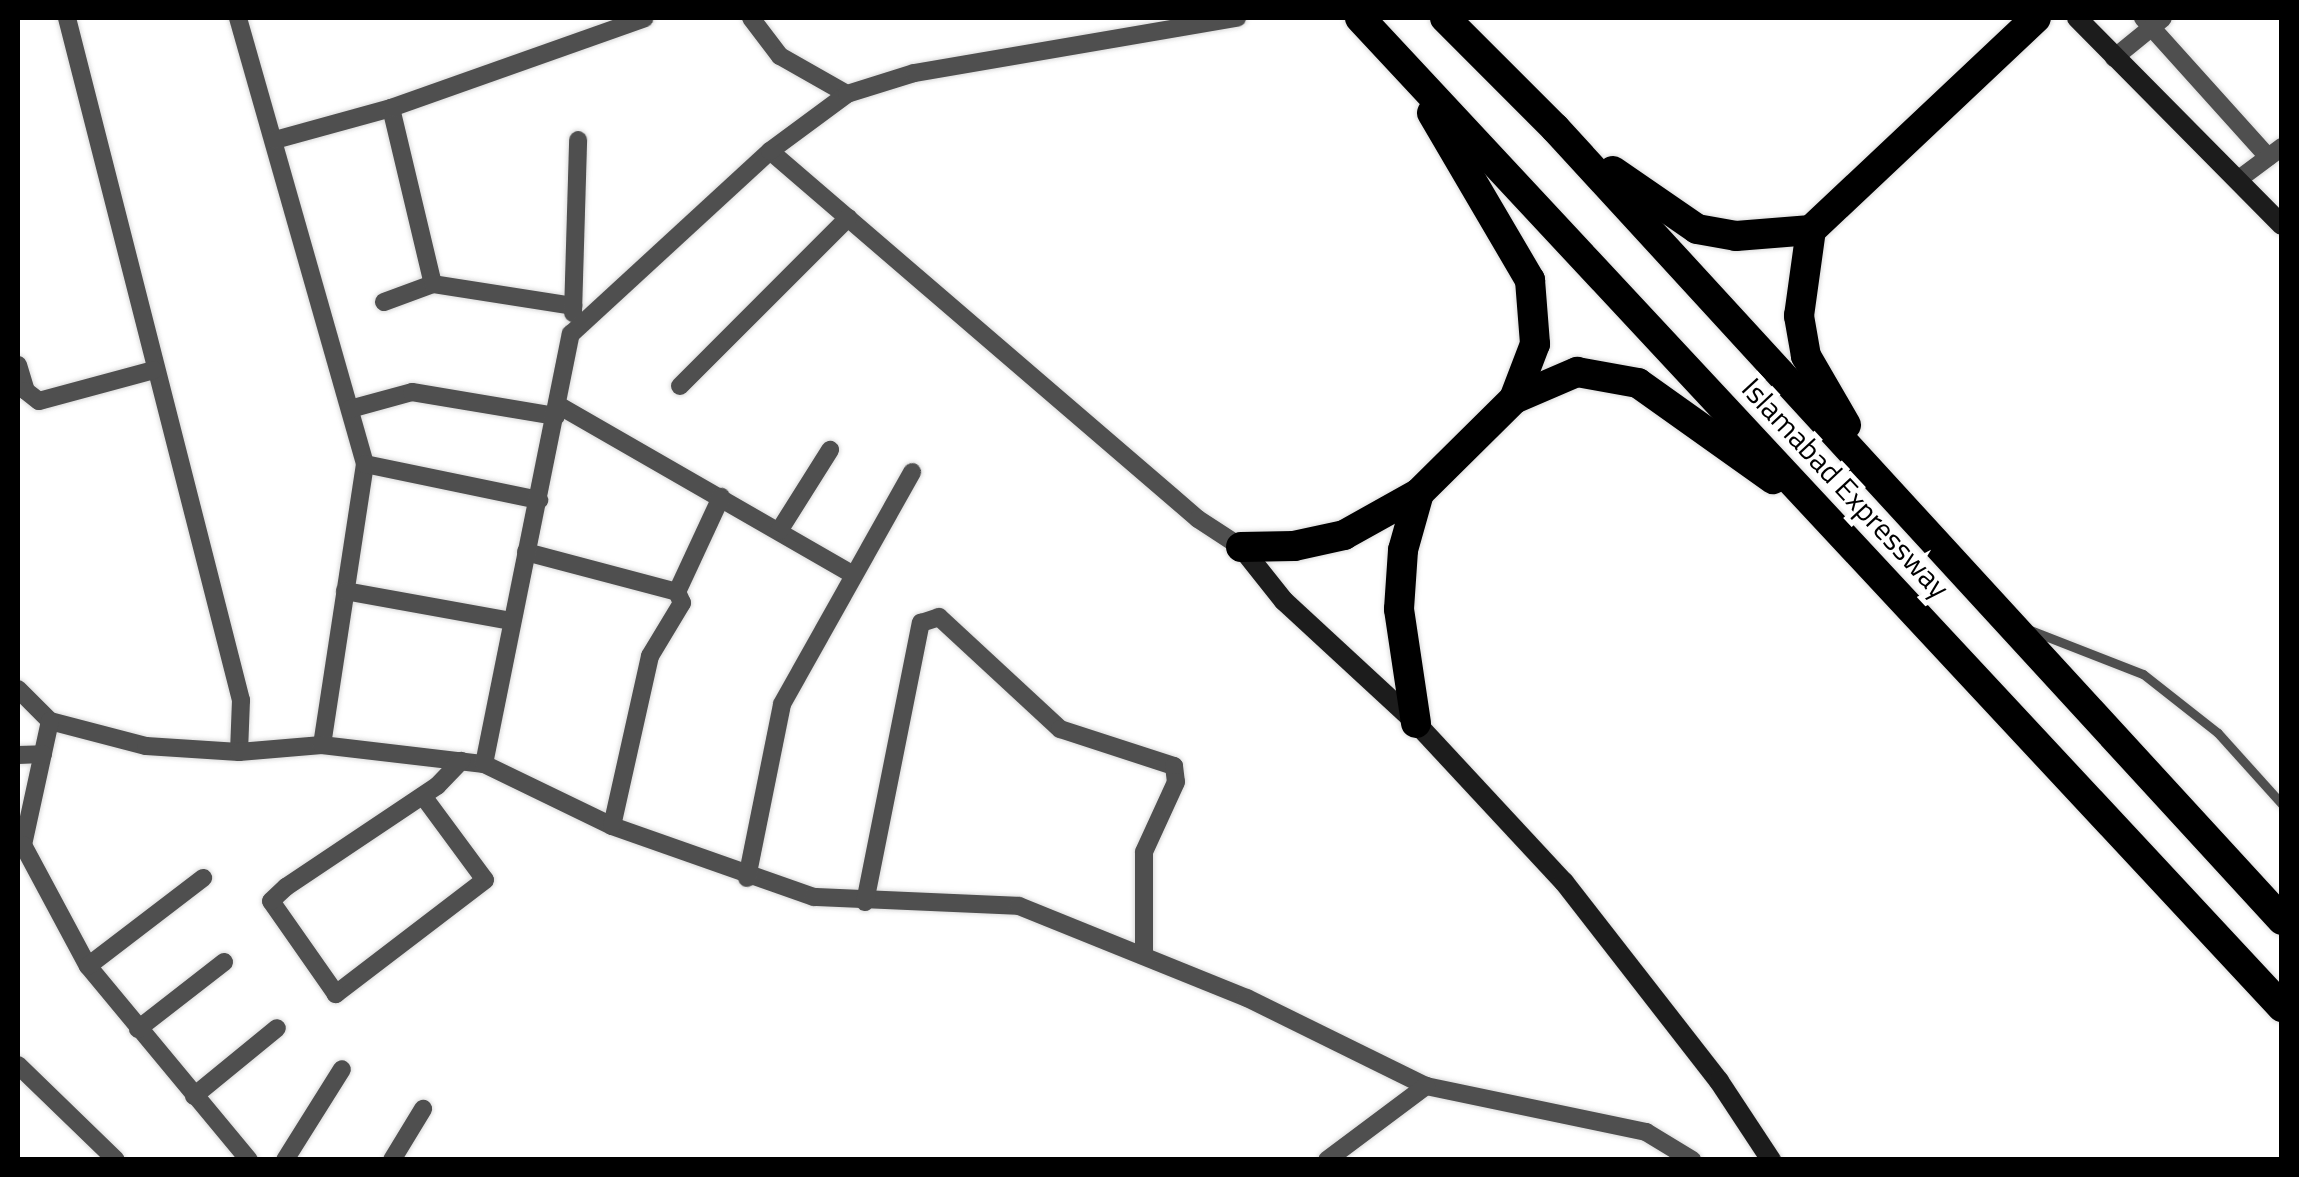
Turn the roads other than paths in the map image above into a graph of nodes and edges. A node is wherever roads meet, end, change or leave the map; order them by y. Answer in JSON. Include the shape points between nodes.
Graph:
{"nodes":[{"id":1,"x":67,"y":18,"type":"edge"},
{"id":2,"x":238,"y":18,"type":"edge"},
{"id":3,"x":645,"y":18,"type":"edge"},
{"id":4,"x":751,"y":18,"type":"edge"},
{"id":5,"x":1237,"y":18,"type":"edge"},
{"id":6,"x":1360,"y":18,"type":"edge"},
{"id":7,"x":1446,"y":18,"type":"edge"},
{"id":8,"x":2036,"y":18,"type":"edge"},
{"id":9,"x":2077,"y":18,"type":"edge"},
{"id":10,"x":2153,"y":21,"type":"edge"},
{"id":11,"x":2114,"y":58,"type":"junction"},
{"id":12,"x":1404,"y":65,"type":"junction"},
{"id":13,"x":847,"y":94,"type":"junction"},
{"id":14,"x":391,"y":108,"type":"junction"},
{"id":15,"x":1555,"y":128,"type":"junction"},
{"id":16,"x":275,"y":140,"type":"junction"},
{"id":17,"x":578,"y":140,"type":"dead end"},
{"id":18,"x":770,"y":150,"type":"junction"},
{"id":19,"x":2275,"y":152,"type":"edge"},
{"id":20,"x":2239,"y":179,"type":"junction"},
{"id":21,"x":848,"y":218,"type":"junction"},
{"id":22,"x":2282,"y":225,"type":"edge"},
{"id":23,"x":1811,"y":230,"type":"junction"},
{"id":24,"x":433,"y":284,"type":"junction"},
{"id":25,"x":384,"y":302,"type":"dead end"},
{"id":26,"x":573,"y":306,"type":"junction"},
{"id":27,"x":571,"y":334,"type":"junction"},
{"id":28,"x":18,"y":365,"type":"edge"},
{"id":29,"x":154,"y":370,"type":"junction"},
{"id":30,"x":680,"y":386,"type":"dead end"},
{"id":31,"x":1514,"y":398,"type":"junction"},
{"id":32,"x":350,"y":408,"type":"junction"},
{"id":33,"x":556,"y":410,"type":"junction"},
{"id":34,"x":830,"y":450,"type":"dead end"},
{"id":35,"x":365,"y":464,"type":"junction"},
{"id":36,"x":912,"y":472,"type":"dead end"},
{"id":37,"x":1882,"y":483,"type":"junction"},
{"id":38,"x":1419,"y":493,"type":"junction"},
{"id":39,"x":721,"y":497,"type":"junction"},
{"id":40,"x":540,"y":500,"type":"junction"},
{"id":41,"x":1821,"y":512,"type":"junction"},
{"id":42,"x":778,"y":531,"type":"junction"},
{"id":43,"x":1241,"y":547,"type":"junction"},
{"id":44,"x":526,"y":552,"type":"junction"},
{"id":45,"x":850,"y":573,"type":"junction"},
{"id":46,"x":345,"y":591,"type":"junction"},
{"id":47,"x":677,"y":592,"type":"junction"},
{"id":48,"x":511,"y":621,"type":"junction"},
{"id":49,"x":2008,"y":623,"type":"junction"},
{"id":50,"x":18,"y":689,"type":"edge"},
{"id":51,"x":50,"y":720,"type":"junction"},
{"id":52,"x":1416,"y":723,"type":"junction"},
{"id":53,"x":322,"y":745,"type":"junction"},
{"id":54,"x":239,"y":752,"type":"junction"},
{"id":55,"x":43,"y":754,"type":"junction"},
{"id":56,"x":18,"y":755,"type":"edge"},
{"id":57,"x":461,"y":761,"type":"junction"},
{"id":58,"x":484,"y":764,"type":"junction"},
{"id":59,"x":423,"y":796,"type":"junction"},
{"id":60,"x":2282,"y":804,"type":"edge"},
{"id":61,"x":612,"y":826,"type":"junction"},
{"id":62,"x":20,"y":848,"type":"edge"},
{"id":63,"x":203,"y":878,"type":"dead end"},
{"id":64,"x":748,"y":878,"type":"junction"},
{"id":65,"x":865,"y":902,"type":"junction"},
{"id":66,"x":2282,"y":920,"type":"edge"},
{"id":67,"x":1144,"y":954,"type":"junction"},
{"id":68,"x":224,"y":962,"type":"dead end"},
{"id":69,"x":88,"y":966,"type":"junction"},
{"id":70,"x":2282,"y":1007,"type":"edge"},
{"id":71,"x":277,"y":1028,"type":"dead end"},
{"id":72,"x":138,"y":1029,"type":"junction"},
{"id":73,"x":18,"y":1065,"type":"edge"},
{"id":74,"x":342,"y":1069,"type":"dead end"},
{"id":75,"x":1426,"y":1086,"type":"junction"},
{"id":76,"x":194,"y":1096,"type":"junction"},
{"id":77,"x":423,"y":1109,"type":"dead end"},
{"id":78,"x":248,"y":1159,"type":"edge"},
{"id":79,"x":1330,"y":1159,"type":"edge"},
{"id":80,"x":116,"y":1160,"type":"edge"},
{"id":81,"x":285,"y":1160,"type":"edge"},
{"id":82,"x":392,"y":1160,"type":"edge"},
{"id":83,"x":1692,"y":1160,"type":"edge"},
{"id":84,"x":1770,"y":1160,"type":"edge"}],
"edges":[{"from":1,"to":29,"type":"street"},
{"from":2,"to":16,"type":"street"},
{"from":3,"to":14,"type":"street"},
{"from":4,"to":13,"type":"street","via":[[780,56]]},
{"from":5,"to":13,"type":"street","via":[[914,73]]},
{"from":6,"to":12,"type":"highway","name":"Islamabad Expressway"},
{"from":7,"to":15,"type":"highway","name":"Islamabad Expressway"},
{"from":8,"to":23,"type":"highway"},
{"from":9,"to":11,"type":"street"},
{"from":10,"to":11,"type":"street"},
{"from":10,"to":19,"type":"street"},
{"from":11,"to":20,"type":"street"},
{"from":12,"to":31,"type":"highway","via":[[1530,280],[1535,344]]},
{"from":12,"to":41,"type":"highway","name":"Islamabad Expressway"},
{"from":13,"to":18,"type":"street"},
{"from":14,"to":16,"type":"street"},
{"from":14,"to":24,"type":"street"},
{"from":15,"to":23,"type":"highway","via":[[1697,229],[1736,236]]},
{"from":15,"to":37,"type":"highway","name":"Islamabad Expressway"},
{"from":16,"to":32,"type":"street"},
{"from":17,"to":26,"type":"street"},
{"from":18,"to":21,"type":"street"},
{"from":18,"to":27,"type":"street"},
{"from":19,"to":20,"type":"street"},
{"from":20,"to":22,"type":"street"},
{"from":21,"to":30,"type":"street"},
{"from":21,"to":43,"type":"street","via":[[1198,519]]},
{"from":23,"to":37,"type":"highway","via":[[1799,316],[1806,356]]},
{"from":24,"to":25,"type":"street"},
{"from":24,"to":26,"type":"street"},
{"from":26,"to":27,"type":"street"},
{"from":27,"to":33,"type":"street"},
{"from":28,"to":29,"type":"street","via":[[26,391],[39,401]]},
{"from":29,"to":54,"type":"street","via":[[241,700]]},
{"from":31,"to":38,"type":"highway"},
{"from":31,"to":41,"type":"highway","via":[[1577,372],[1638,383]]},
{"from":32,"to":33,"type":"street","via":[[412,392]]},
{"from":32,"to":35,"type":"street"},
{"from":33,"to":39,"type":"street"},
{"from":33,"to":40,"type":"street"},
{"from":34,"to":42,"type":"street"},
{"from":35,"to":40,"type":"street"},
{"from":35,"to":46,"type":"street"},
{"from":36,"to":45,"type":"street"},
{"from":37,"to":49,"type":"highway","name":"Islamabad Expressway"},
{"from":38,"to":43,"type":"highway","via":[[1344,535],[1294,546]]},
{"from":38,"to":52,"type":"highway","via":[[1403,550],[1399,610]]},
{"from":39,"to":42,"type":"street"},
{"from":39,"to":47,"type":"street"},
{"from":40,"to":44,"type":"street"},
{"from":41,"to":70,"type":"highway","name":"Islamabad Expressway"},
{"from":42,"to":45,"type":"street"},
{"from":43,"to":52,"type":"street","via":[[1284,601]]},
{"from":44,"to":47,"type":"street"},
{"from":44,"to":48,"type":"street"},
{"from":45,"to":64,"type":"street","via":[[782,704]]},
{"from":46,"to":48,"type":"street"},
{"from":46,"to":53,"type":"street"},
{"from":47,"to":61,"type":"street","via":[[682,603],[650,656]]},
{"from":48,"to":58,"type":"street"},
{"from":49,"to":60,"type":"lane","via":[[2143,674],[2218,733]]},
{"from":49,"to":66,"type":"highway","name":"Islamabad Expressway"},
{"from":50,"to":51,"type":"street"},
{"from":51,"to":54,"type":"street","via":[[146,746]]},
{"from":51,"to":55,"type":"street"},
{"from":52,"to":84,"type":"street","via":[[1564,882],[1718,1080]]},
{"from":53,"to":54,"type":"street"},
{"from":53,"to":57,"type":"street"},
{"from":55,"to":56,"type":"street"},
{"from":55,"to":62,"type":"street"},
{"from":57,"to":58,"type":"street"},
{"from":57,"to":59,"type":"street"},
{"from":58,"to":61,"type":"street"},
{"from":59,"to":59,"type":"street","via":[[271,901],[336,994],[485,880]]},
{"from":61,"to":64,"type":"street"},
{"from":62,"to":69,"type":"street"},
{"from":63,"to":69,"type":"street"},
{"from":64,"to":65,"type":"street","via":[[814,897]]},
{"from":65,"to":67,"type":"street","via":[[1019,906]]},
{"from":65,"to":67,"type":"street","via":[[921,623],[939,617],[1060,729],[1174,766],[1176,782],[1144,852]]},
{"from":67,"to":75,"type":"street"},
{"from":68,"to":72,"type":"street"},
{"from":69,"to":72,"type":"street"},
{"from":71,"to":76,"type":"street"},
{"from":72,"to":76,"type":"street"},
{"from":73,"to":80,"type":"street"},
{"from":74,"to":81,"type":"street"},
{"from":75,"to":79,"type":"street"},
{"from":75,"to":83,"type":"street","via":[[1646,1132]]},
{"from":76,"to":78,"type":"street"},
{"from":77,"to":82,"type":"street"}]}
